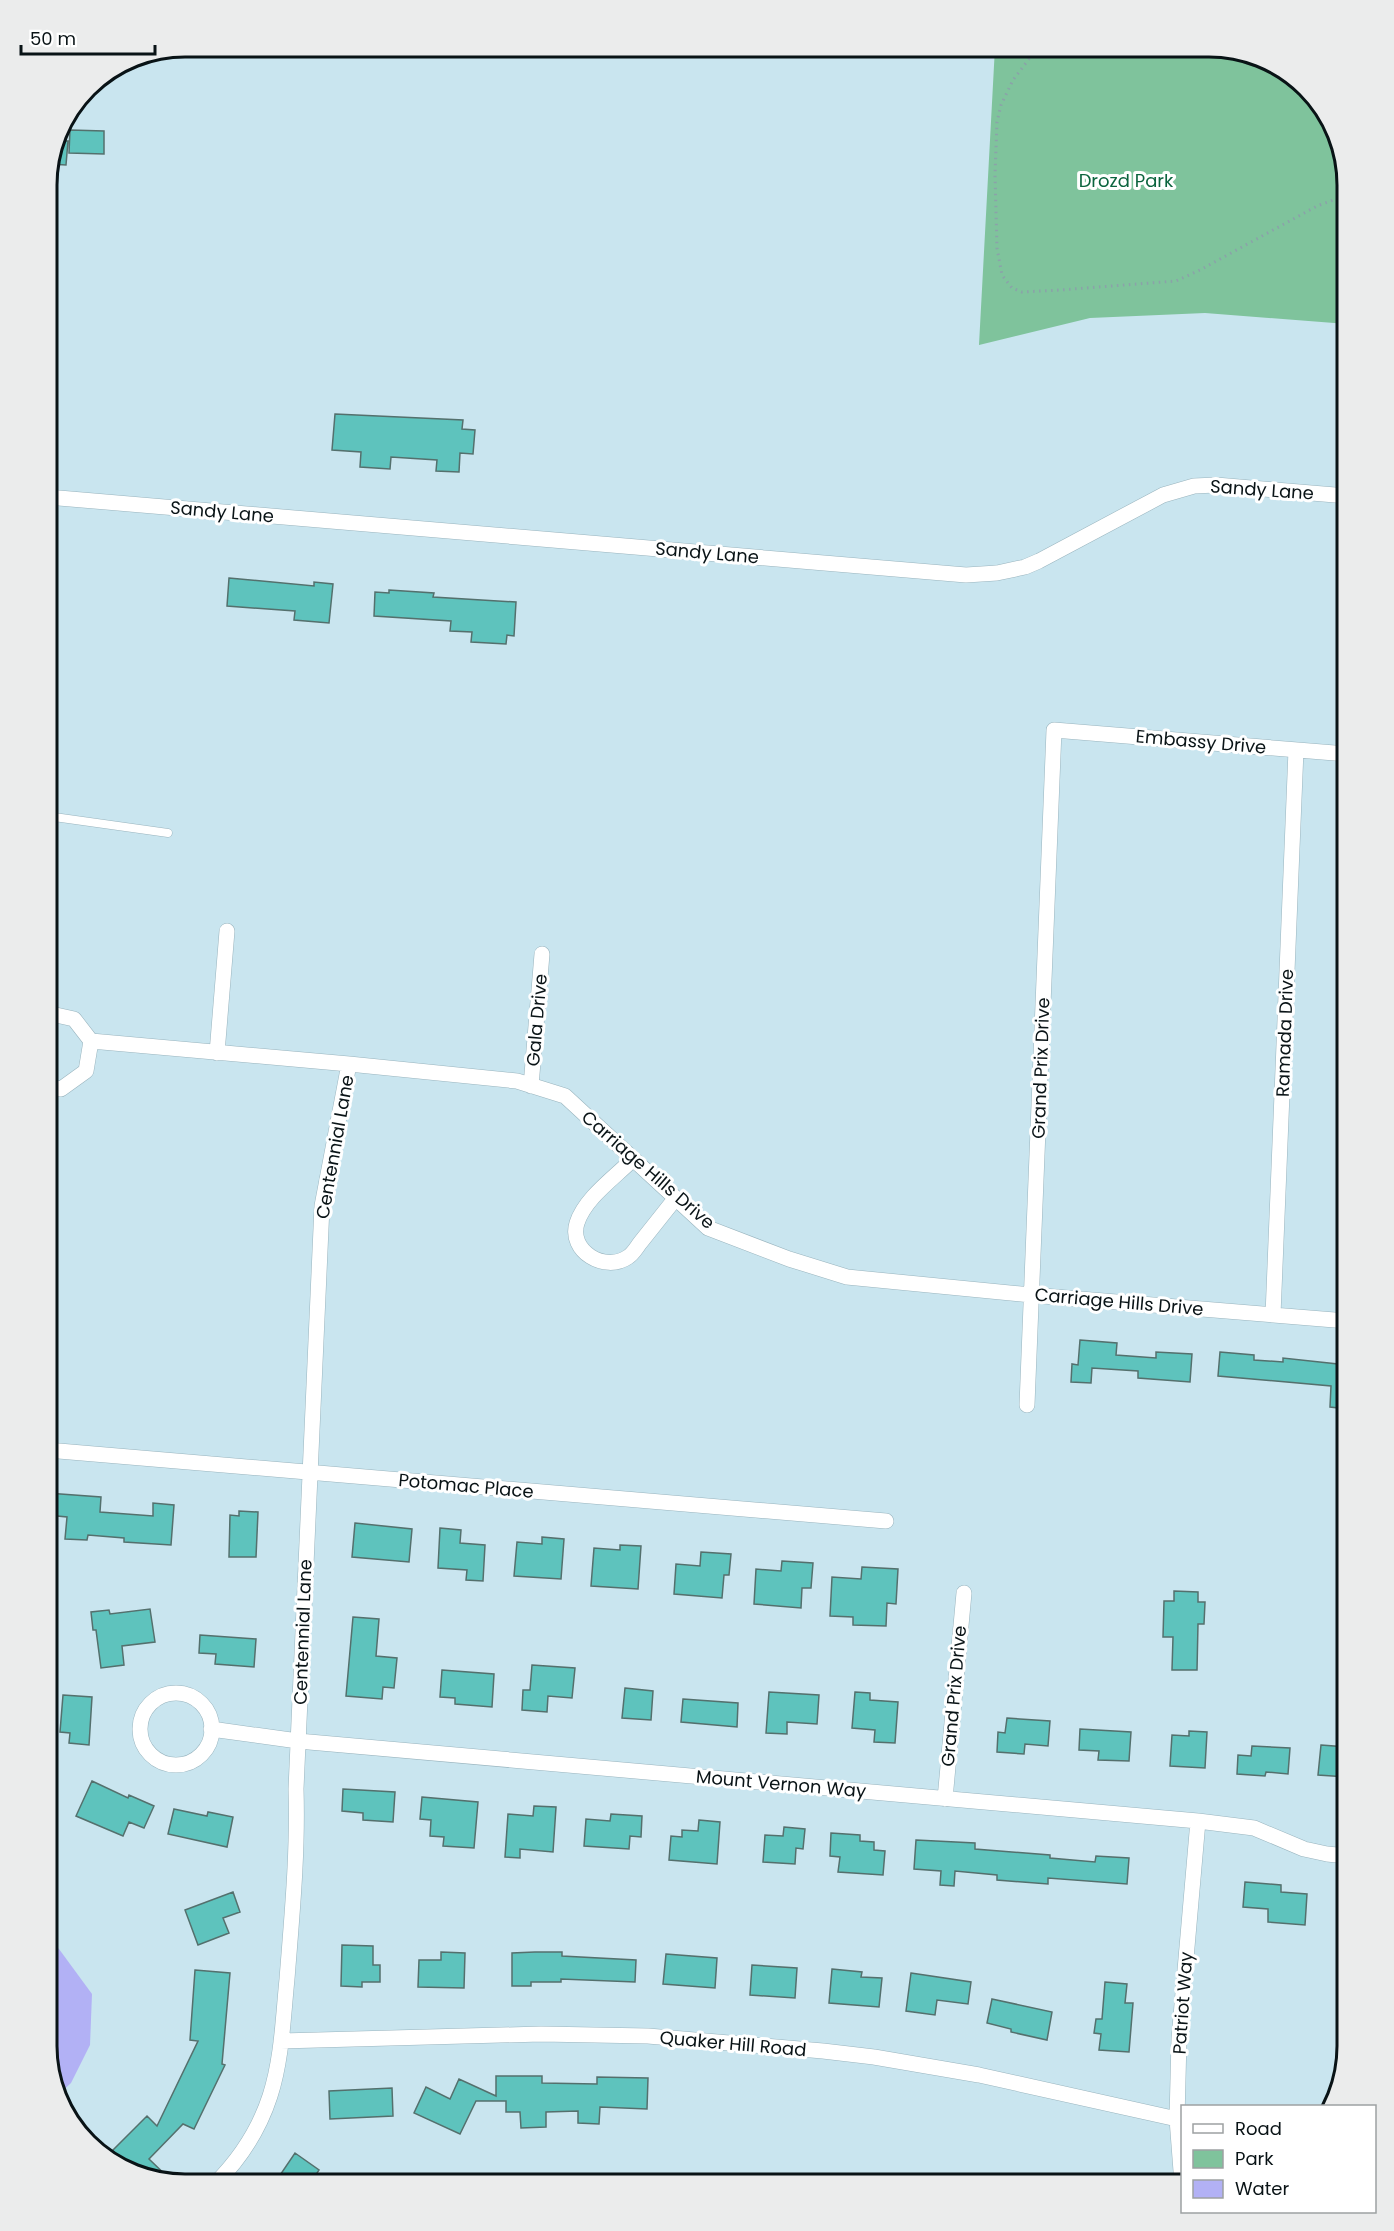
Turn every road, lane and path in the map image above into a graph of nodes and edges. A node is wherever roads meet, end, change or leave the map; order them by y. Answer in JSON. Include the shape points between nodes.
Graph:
{"nodes":[{"id":1,"x":1031,"y":57,"type":"edge"},
{"id":2,"x":1337,"y":199,"type":"edge"},
{"id":3,"x":1337,"y":495,"type":"edge"},
{"id":4,"x":57,"y":498,"type":"edge"},
{"id":5,"x":1054,"y":730,"type":"joint"},
{"id":6,"x":1296,"y":750,"type":"junction"},
{"id":7,"x":1337,"y":753,"type":"edge"},
{"id":8,"x":57,"y":817,"type":"edge"},
{"id":9,"x":168,"y":833,"type":"dead end"},
{"id":10,"x":226,"y":931,"type":"dead end"},
{"id":11,"x":542,"y":954,"type":"dead end"},
{"id":12,"x":57,"y":1015,"type":"edge"},
{"id":13,"x":91,"y":1041,"type":"junction"},
{"id":14,"x":217,"y":1053,"type":"junction"},
{"id":15,"x":350,"y":1064,"type":"junction"},
{"id":16,"x":531,"y":1086,"type":"junction"},
{"id":17,"x":57,"y":1088,"type":"edge"},
{"id":18,"x":632,"y":1160,"type":"junction"},
{"id":19,"x":675,"y":1199,"type":"junction"},
{"id":20,"x":1031,"y":1295,"type":"junction"},
{"id":21,"x":1273,"y":1315,"type":"junction"},
{"id":22,"x":1337,"y":1320,"type":"edge"},
{"id":23,"x":1027,"y":1405,"type":"dead end"},
{"id":24,"x":57,"y":1451,"type":"edge"},
{"id":25,"x":309,"y":1472,"type":"junction"},
{"id":26,"x":886,"y":1521,"type":"dead end"},
{"id":27,"x":964,"y":1593,"type":"dead end"},
{"id":28,"x":211,"y":1729,"type":"junction"},
{"id":29,"x":298,"y":1741,"type":"junction"},
{"id":30,"x":945,"y":1799,"type":"junction"},
{"id":31,"x":1198,"y":1821,"type":"junction"},
{"id":32,"x":1337,"y":1855,"type":"edge"},
{"id":33,"x":281,"y":2041,"type":"junction"},
{"id":34,"x":1177,"y":2119,"type":"junction"},
{"id":35,"x":1181,"y":2171,"type":"edge"},
{"id":36,"x":223,"y":2174,"type":"edge"}],
"edges":[{"from":1,"to":2,"type":"path","via":[[1013,80],[997,122],[997,248],[1002,275],[1012,288],[1022,292],[1050,291],[1176,281]]},
{"from":3,"to":4,"type":"street","name":"Sandy Lane","via":[[1194,486],[1163,495],[1032,564],[997,573],[966,575]]},
{"from":5,"to":6,"type":"street","name":"Embassy Drive"},
{"from":5,"to":20,"type":"street","name":"Grand Prix Drive"},
{"from":6,"to":7,"type":"street","name":"Embassy Drive"},
{"from":6,"to":21,"type":"street","name":"Ramada Drive"},
{"from":8,"to":9,"type":"lane"},
{"from":10,"to":14,"type":"street"},
{"from":11,"to":16,"type":"street","name":"Gala Drive"},
{"from":12,"to":13,"type":"street","via":[[74,1019]]},
{"from":13,"to":14,"type":"street","name":"Carriage Hills Drive"},
{"from":13,"to":17,"type":"street","via":[[86,1071]]},
{"from":14,"to":15,"type":"street","name":"Carriage Hills Drive"},
{"from":15,"to":16,"type":"street","name":"Carriage Hills Drive","via":[[517,1081]]},
{"from":15,"to":25,"type":"street","name":"Centennial Lane","via":[[322,1206]]},
{"from":16,"to":18,"type":"street","name":"Carriage Hills Drive","via":[[565,1096]]},
{"from":18,"to":19,"type":"street","name":"Carriage Hills Drive"},
{"from":18,"to":19,"type":"street","via":[[587,1205],[577,1223],[576,1238],[584,1251],[595,1260],[613,1263],[628,1257]]},
{"from":19,"to":20,"type":"street","name":"Carriage Hills Drive","via":[[708,1228],[847,1277]]},
{"from":20,"to":21,"type":"street","name":"Carriage Hills Drive"},
{"from":20,"to":23,"type":"street","name":"Grand Prix Drive"},
{"from":21,"to":22,"type":"street","name":"Carriage Hills Drive"},
{"from":24,"to":25,"type":"street","name":"Potomac Place"},
{"from":25,"to":26,"type":"street","name":"Potomac Place"},
{"from":25,"to":29,"type":"street","name":"Centennial Lane"},
{"from":27,"to":30,"type":"street","name":"Grand Prix Drive"},
{"from":28,"to":28,"type":"street","via":[[207,1747],[198,1757],[177,1765],[163,1763],[148,1752],[139,1730],[144,1712],[153,1701],[174,1693],[201,1703],[210,1718]]},
{"from":28,"to":29,"type":"street","name":"Mount Vernon Way"},
{"from":29,"to":30,"type":"street","name":"Mount Vernon Way"},
{"from":29,"to":33,"type":"street","name":"Centennial Lane","via":[[296,1875]]},
{"from":30,"to":31,"type":"street","name":"Mount Vernon Way"},
{"from":31,"to":32,"type":"street","name":"Mount Vernon Way","via":[[1254,1828],[1304,1848]]},
{"from":31,"to":34,"type":"street","name":"Patriot Way","via":[[1179,2039]]},
{"from":33,"to":34,"type":"street","name":"Quaker Hill Road","via":[[541,2034],[636,2036],[823,2051],[979,2075]]},
{"from":33,"to":36,"type":"street","name":"Centennial Lane","via":[[262,2116],[242,2152]]},
{"from":34,"to":35,"type":"street","name":"Patriot Way"}]}
